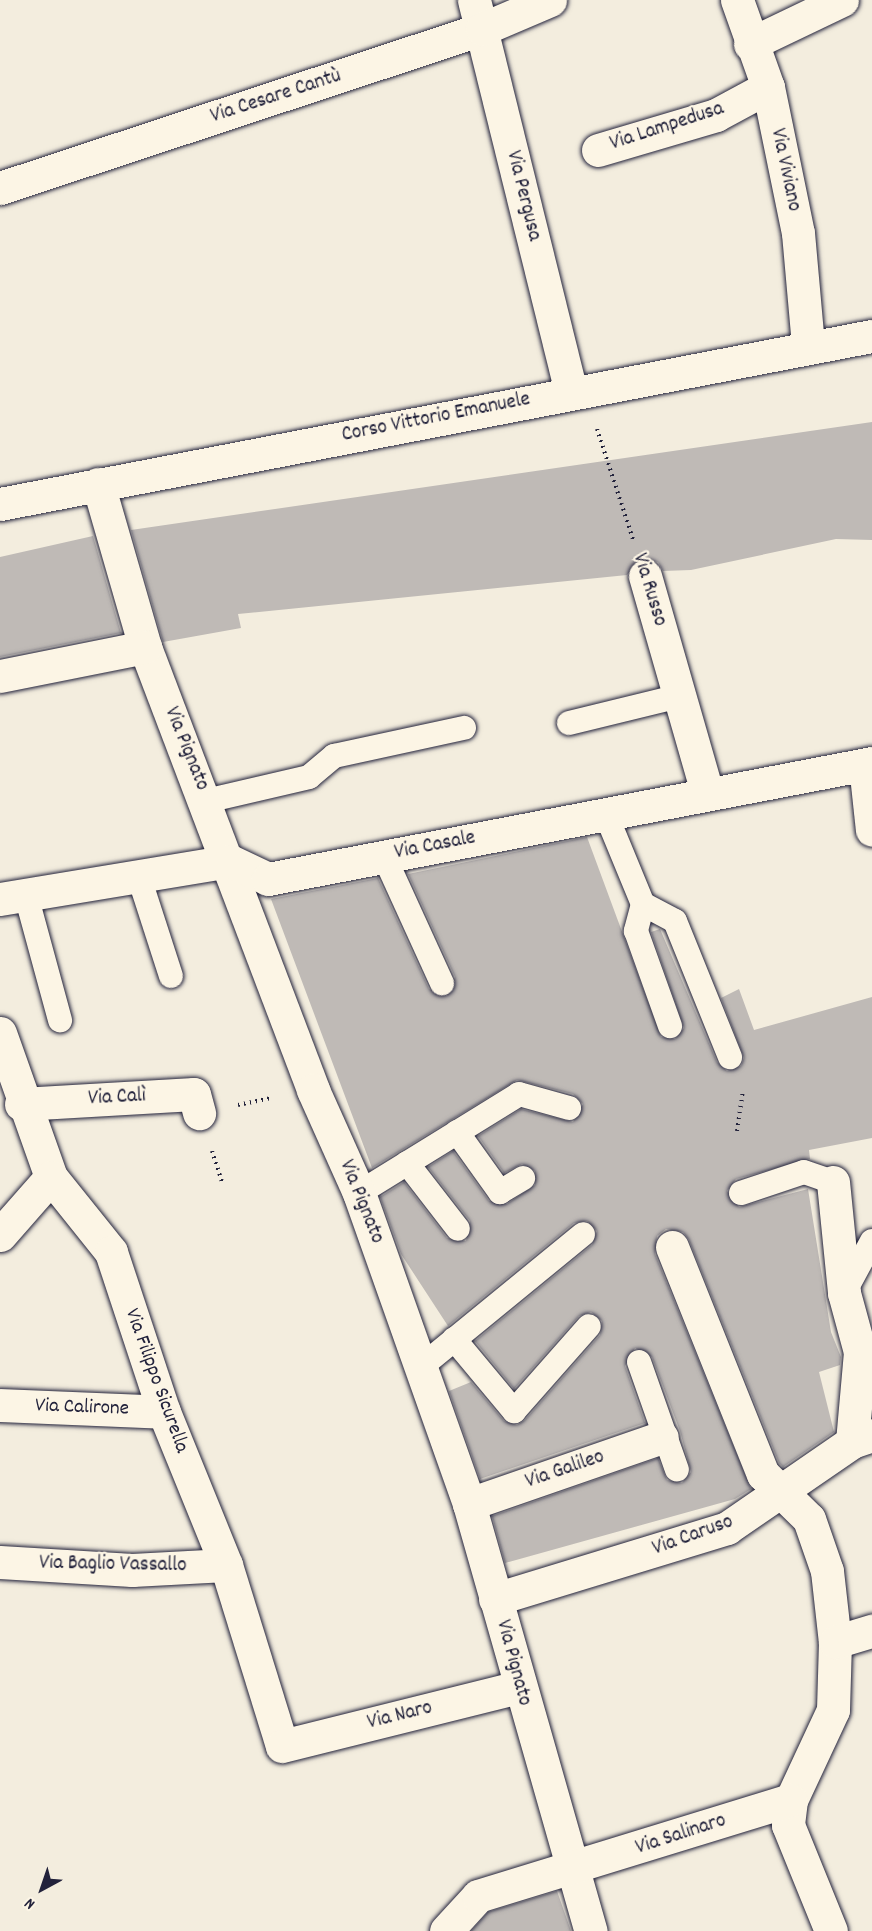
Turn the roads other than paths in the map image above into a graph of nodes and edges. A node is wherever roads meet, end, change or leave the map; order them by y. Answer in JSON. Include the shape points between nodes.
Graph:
{"nodes":[{"id":1,"x":550,"y":0,"type":"edge"},
{"id":2,"x":737,"y":0,"type":"edge"},
{"id":3,"x":842,"y":0,"type":"edge"},
{"id":4,"x":478,"y":14,"type":"edge"},
{"id":5,"x":750,"y":44,"type":"junction"},
{"id":6,"x":768,"y":87,"type":"junction"},
{"id":7,"x":598,"y":150,"type":"dead end"},
{"id":8,"x":0,"y":188,"type":"edge"},
{"id":9,"x":872,"y":336,"type":"edge"},
{"id":10,"x":808,"y":346,"type":"junction"},
{"id":11,"x":577,"y":390,"type":"junction"},
{"id":12,"x":99,"y":484,"type":"junction"},
{"id":13,"x":0,"y":504,"type":"edge"},
{"id":14,"x":645,"y":576,"type":"road end"},
{"id":15,"x":145,"y":647,"type":"junction"},
{"id":16,"x":0,"y":676,"type":"edge"},
{"id":17,"x":680,"y":696,"type":"junction"},
{"id":18,"x":569,"y":723,"type":"dead end"},
{"id":19,"x":464,"y":728,"type":"dead end"},
{"id":20,"x":868,"y":764,"type":"edge"},
{"id":21,"x":707,"y":792,"type":"junction"},
{"id":22,"x":206,"y":801,"type":"junction"},
{"id":23,"x":605,"y":813,"type":"junction"},
{"id":24,"x":872,"y":830,"type":"edge"},
{"id":25,"x":384,"y":856,"type":"junction"},
{"id":26,"x":230,"y":861,"type":"junction"},
{"id":27,"x":139,"y":877,"type":"junction"},
{"id":28,"x":13,"y":897,"type":"edge"},
{"id":29,"x":643,"y":904,"type":"junction"},
{"id":30,"x":171,"y":976,"type":"dead end"},
{"id":31,"x":442,"y":983,"type":"dead end"},
{"id":32,"x":60,"y":1020,"type":"dead end"},
{"id":33,"x":670,"y":1026,"type":"dead end"},
{"id":34,"x":0,"y":1033,"type":"edge"},
{"id":35,"x":730,"y":1057,"type":"dead end"},
{"id":36,"x":21,"y":1104,"type":"junction"},
{"id":37,"x":569,"y":1108,"type":"dead end"},
{"id":38,"x":200,"y":1113,"type":"road end"},
{"id":39,"x":457,"y":1132,"type":"junction"},
{"id":40,"x":407,"y":1163,"type":"junction"},
{"id":41,"x":51,"y":1177,"type":"junction"},
{"id":42,"x":523,"y":1178,"type":"dead end"},
{"id":43,"x":833,"y":1182,"type":"joint"},
{"id":44,"x":358,"y":1193,"type":"junction"},
{"id":45,"x":741,"y":1193,"type":"dead end"},
{"id":46,"x":458,"y":1229,"type":"dead end"},
{"id":47,"x":583,"y":1234,"type":"dead end"},
{"id":48,"x":0,"y":1236,"type":"edge"},
{"id":49,"x":672,"y":1247,"type":"dead end"},
{"id":50,"x":868,"y":1254,"type":"edge"},
{"id":51,"x":844,"y":1293,"type":"junction"},
{"id":52,"x":589,"y":1326,"type":"dead end"},
{"id":53,"x":454,"y":1339,"type":"junction"},
{"id":54,"x":639,"y":1362,"type":"dead end"},
{"id":55,"x":422,"y":1366,"type":"junction"},
{"id":56,"x":0,"y":1405,"type":"edge"},
{"id":57,"x":164,"y":1412,"type":"junction"},
{"id":58,"x":662,"y":1437,"type":"junction"},
{"id":59,"x":862,"y":1439,"type":"edge"},
{"id":60,"x":677,"y":1470,"type":"dead end"},
{"id":61,"x":777,"y":1494,"type":"junction"},
{"id":62,"x":469,"y":1504,"type":"junction"},
{"id":63,"x":0,"y":1562,"type":"edge"},
{"id":64,"x":226,"y":1565,"type":"junction"},
{"id":65,"x":495,"y":1599,"type":"junction"},
{"id":66,"x":872,"y":1631,"type":"edge"},
{"id":67,"x":835,"y":1642,"type":"junction"},
{"id":68,"x":518,"y":1687,"type":"junction"},
{"id":69,"x":282,"y":1746,"type":"joint"},
{"id":70,"x":791,"y":1800,"type":"junction"},
{"id":71,"x":572,"y":1870,"type":"junction"},
{"id":72,"x":446,"y":1931,"type":"edge"},
{"id":73,"x":591,"y":1931,"type":"edge"},
{"id":74,"x":831,"y":1931,"type":"edge"}],
"edges":[{"from":1,"to":4,"type":"street","name":"Via Cesare Cantù"},
{"from":2,"to":5,"type":"street","name":"Via Viviano"},
{"from":3,"to":5,"type":"street"},
{"from":4,"to":8,"type":"street","name":"Via Cesare Cantù"},
{"from":4,"to":11,"type":"street","name":"Via Pergusa"},
{"from":5,"to":6,"type":"street","name":"Via Viviano"},
{"from":6,"to":7,"type":"street","name":"Via Lampedusa","via":[[716,115]]},
{"from":6,"to":10,"type":"street","name":"Via Viviano","via":[[798,233]]},
{"from":9,"to":10,"type":"street","name":"Corso Vittorio Emanuele"},
{"from":10,"to":11,"type":"street","name":"Corso Vittorio Emanuele"},
{"from":11,"to":12,"type":"street","name":"Corso Vittorio Emanuele"},
{"from":12,"to":13,"type":"street","name":"Corso Vittorio Emanuele"},
{"from":12,"to":15,"type":"street","name":"Via Pignato"},
{"from":14,"to":17,"type":"street","name":"Via Russo"},
{"from":15,"to":16,"type":"street"},
{"from":15,"to":22,"type":"street","name":"Via Pignato"},
{"from":17,"to":18,"type":"lane"},
{"from":17,"to":21,"type":"street","name":"Via Russo"},
{"from":19,"to":22,"type":"lane","via":[[334,756],[309,777]]},
{"from":20,"to":21,"type":"street","name":"Via Casale"},
{"from":20,"to":24,"type":"street"},
{"from":21,"to":23,"type":"street","name":"Via Casale"},
{"from":22,"to":26,"type":"street","name":"Via Pignato"},
{"from":23,"to":25,"type":"street","name":"Via Casale"},
{"from":23,"to":29,"type":"lane"},
{"from":25,"to":26,"type":"street","name":"Via Casale","via":[[268,879]]},
{"from":25,"to":31,"type":"lane"},
{"from":26,"to":27,"type":"street"},
{"from":26,"to":44,"type":"street","name":"Via Pignato","via":[[313,1090]]},
{"from":27,"to":28,"type":"street"},
{"from":27,"to":30,"type":"lane"},
{"from":28,"to":32,"type":"lane"},
{"from":29,"to":33,"type":"lane","via":[[636,931]]},
{"from":29,"to":35,"type":"lane","via":[[675,921]]},
{"from":34,"to":36,"type":"street","name":"Via Filippo Sicurella"},
{"from":36,"to":38,"type":"street","name":"Via Calì","via":[[194,1094]]},
{"from":36,"to":41,"type":"street","name":"Via Filippo Sicurella"},
{"from":37,"to":39,"type":"lane","via":[[519,1094]]},
{"from":39,"to":40,"type":"lane"},
{"from":39,"to":42,"type":"lane","via":[[500,1192]]},
{"from":40,"to":44,"type":"lane"},
{"from":40,"to":46,"type":"lane"},
{"from":41,"to":48,"type":"street"},
{"from":41,"to":57,"type":"street","name":"Via Filippo Sicurella","via":[[111,1252]]},
{"from":43,"to":45,"type":"lane","via":[[804,1172]]},
{"from":43,"to":51,"type":"street"},
{"from":44,"to":55,"type":"street","name":"Via Pignato"},
{"from":47,"to":53,"type":"lane"},
{"from":49,"to":61,"type":"street","via":[[763,1474]]},
{"from":50,"to":51,"type":"lane"},
{"from":51,"to":59,"type":"street","via":[[860,1352]]},
{"from":52,"to":53,"type":"lane","via":[[514,1411]]},
{"from":53,"to":55,"type":"lane"},
{"from":54,"to":58,"type":"lane"},
{"from":55,"to":62,"type":"street","name":"Via Pignato"},
{"from":56,"to":57,"type":"street","name":"Via Calirone"},
{"from":57,"to":64,"type":"street","name":"Via Filippo Sicurella"},
{"from":58,"to":60,"type":"lane"},
{"from":58,"to":62,"type":"street","name":"Via Galileo"},
{"from":59,"to":61,"type":"street","name":"Via Caruso"},
{"from":61,"to":65,"type":"street","name":"Via Caruso","via":[[727,1528]]},
{"from":61,"to":67,"type":"street","via":[[809,1519],[827,1571]]},
{"from":62,"to":65,"type":"street","name":"Via Pignato"},
{"from":63,"to":64,"type":"street","name":"Via Baglio Vassallo","via":[[132,1570]]},
{"from":64,"to":69,"type":"street","name":"Via Filippo Sicurella"},
{"from":65,"to":68,"type":"street","name":"Via Pignato"},
{"from":66,"to":67,"type":"street"},
{"from":67,"to":70,"type":"street","via":[[833,1710]]},
{"from":68,"to":69,"type":"street","name":"Via Naro"},
{"from":68,"to":71,"type":"street","name":"Via Pignato"},
{"from":70,"to":71,"type":"street","name":"Via Salinaro"},
{"from":70,"to":74,"type":"street","via":[[788,1825]]},
{"from":71,"to":72,"type":"street","name":"Via Salinaro","via":[[478,1896]]},
{"from":71,"to":73,"type":"street","name":"Via Pignato"}]}
